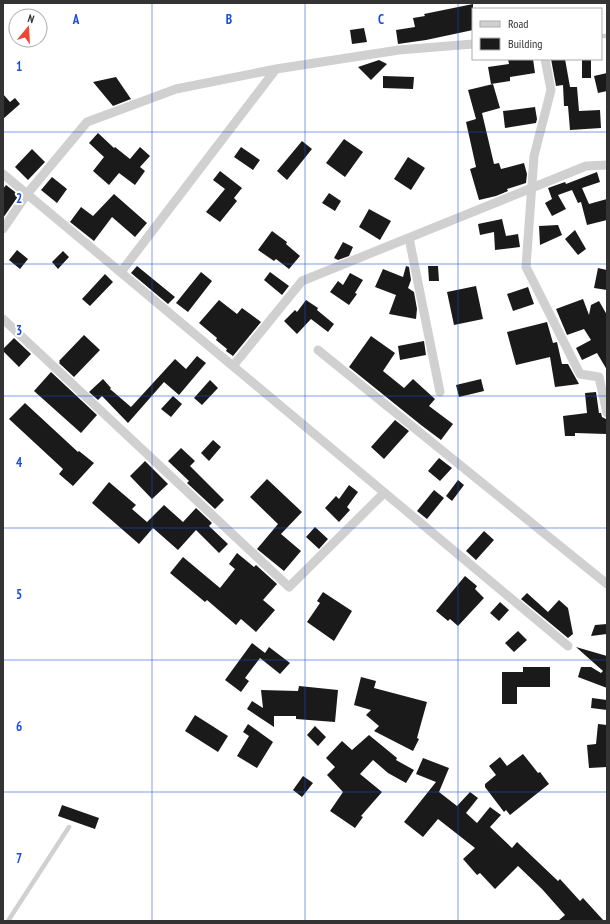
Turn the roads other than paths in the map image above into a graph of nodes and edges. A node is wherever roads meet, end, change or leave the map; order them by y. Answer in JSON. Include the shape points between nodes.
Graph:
{"nodes":[{"id":1,"x":472,"y":44,"type":"edge"},
{"id":2,"x":545,"y":60,"type":"edge"},
{"id":3,"x":276,"y":70,"type":"junction"},
{"id":4,"x":607,"y":165,"type":"edge"},
{"id":5,"x":3,"y":174,"type":"edge"},
{"id":6,"x":532,"y":188,"type":"junction"},
{"id":7,"x":27,"y":194,"type":"junction"},
{"id":8,"x":3,"y":229,"type":"edge"},
{"id":9,"x":409,"y":238,"type":"junction"},
{"id":10,"x":121,"y":272,"type":"junction"},
{"id":11,"x":3,"y":320,"type":"edge"},
{"id":12,"x":318,"y":350,"type":"dead end"},
{"id":13,"x":233,"y":366,"type":"junction"},
{"id":14,"x":440,"y":392,"type":"dead end"},
{"id":15,"x":607,"y":413,"type":"edge"},
{"id":16,"x":384,"y":493,"type":"junction"},
{"id":17,"x":607,"y":584,"type":"edge"},
{"id":18,"x":568,"y":646,"type":"dead end"},
{"id":19,"x":69,"y":827,"type":"dead end"},
{"id":20,"x":8,"y":921,"type":"edge"}],
"edges":[{"from":1,"to":3,"type":"street","via":[[399,50]]},
{"from":2,"to":6,"type":"street","via":[[551,90],[534,156]]},
{"from":3,"to":7,"type":"street","via":[[176,89],[87,122]]},
{"from":3,"to":10,"type":"street"},
{"from":4,"to":6,"type":"street","via":[[586,166]]},
{"from":5,"to":7,"type":"street"},
{"from":6,"to":9,"type":"street"},
{"from":6,"to":15,"type":"street","via":[[526,267],[580,374],[599,377]]},
{"from":7,"to":8,"type":"street"},
{"from":7,"to":10,"type":"street"},
{"from":9,"to":13,"type":"street","via":[[302,281]]},
{"from":9,"to":14,"type":"street"},
{"from":10,"to":13,"type":"street"},
{"from":11,"to":16,"type":"street","via":[[289,587]]},
{"from":12,"to":17,"type":"street"},
{"from":13,"to":16,"type":"street"},
{"from":16,"to":18,"type":"street"},
{"from":19,"to":20,"type":"lane"}]}
